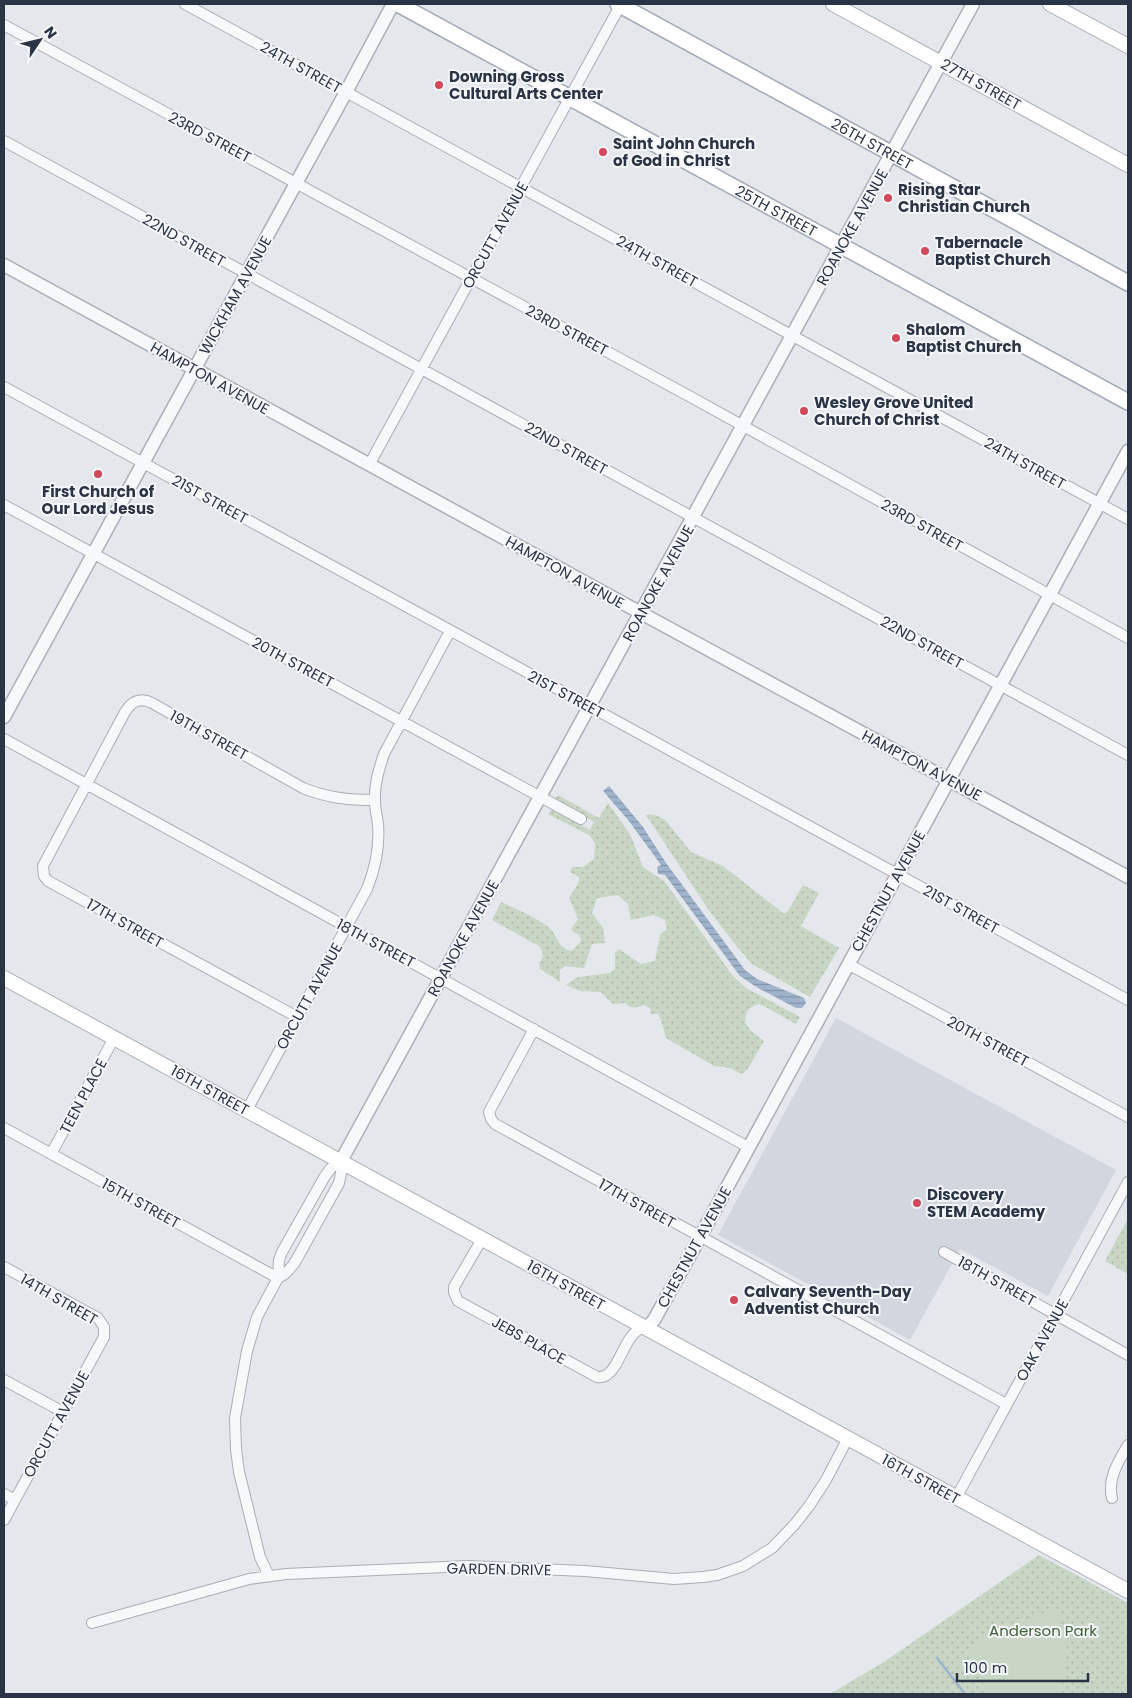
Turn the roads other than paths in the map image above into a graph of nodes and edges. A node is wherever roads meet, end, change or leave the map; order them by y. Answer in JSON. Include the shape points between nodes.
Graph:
{"nodes":[{"id":1,"x":185,"y":4,"type":"edge"},
{"id":2,"x":393,"y":4,"type":"edge"},
{"id":3,"x":398,"y":4,"type":"edge"},
{"id":4,"x":620,"y":4,"type":"edge"},
{"id":5,"x":833,"y":4,"type":"edge"},
{"id":6,"x":974,"y":4,"type":"edge"},
{"id":7,"x":1050,"y":4,"type":"edge"},
{"id":8,"x":4,"y":25,"type":"edge"},
{"id":9,"x":1128,"y":46,"type":"edge"},
{"id":10,"x":941,"y":63,"type":"junction"},
{"id":11,"x":346,"y":92,"type":"junction"},
{"id":12,"x":570,"y":98,"type":"junction"},
{"id":13,"x":4,"y":141,"type":"edge"},
{"id":14,"x":892,"y":154,"type":"junction"},
{"id":15,"x":1128,"y":165,"type":"edge"},
{"id":16,"x":296,"y":184,"type":"junction"},
{"id":17,"x":521,"y":188,"type":"junction"},
{"id":18,"x":842,"y":246,"type":"junction"},
{"id":19,"x":4,"y":265,"type":"edge"},
{"id":20,"x":246,"y":275,"type":"junction"},
{"id":21,"x":471,"y":279,"type":"junction"},
{"id":22,"x":1128,"y":283,"type":"edge"},
{"id":23,"x":792,"y":335,"type":"junction"},
{"id":24,"x":194,"y":369,"type":"junction"},
{"id":25,"x":422,"y":369,"type":"junction"},
{"id":26,"x":4,"y":387,"type":"edge"},
{"id":27,"x":1128,"y":402,"type":"edge"},
{"id":28,"x":744,"y":426,"type":"junction"},
{"id":29,"x":1128,"y":451,"type":"edge"},
{"id":30,"x":143,"y":462,"type":"junction"},
{"id":31,"x":369,"y":465,"type":"junction"},
{"id":32,"x":1099,"y":503,"type":"junction"},
{"id":33,"x":4,"y":505,"type":"edge"},
{"id":34,"x":693,"y":518,"type":"junction"},
{"id":35,"x":1128,"y":519,"type":"edge"},
{"id":36,"x":93,"y":554,"type":"junction"},
{"id":37,"x":1050,"y":595,"type":"junction"},
{"id":38,"x":641,"y":613,"type":"junction"},
{"id":39,"x":450,"y":631,"type":"junction"},
{"id":40,"x":1128,"y":638,"type":"edge"},
{"id":41,"x":1001,"y":685,"type":"junction"},
{"id":42,"x":590,"y":707,"type":"junction"},
{"id":43,"x":4,"y":717,"type":"edge"},
{"id":44,"x":402,"y":720,"type":"junction"},
{"id":45,"x":4,"y":739,"type":"edge"},
{"id":46,"x":1128,"y":755,"type":"edge"},
{"id":47,"x":950,"y":780,"type":"junction"},
{"id":48,"x":86,"y":785,"type":"junction"},
{"id":49,"x":541,"y":797,"type":"junction"},
{"id":50,"x":375,"y":800,"type":"junction"},
{"id":51,"x":581,"y":819,"type":"dead end"},
{"id":52,"x":898,"y":874,"type":"junction"},
{"id":53,"x":1128,"y":877,"type":"edge"},
{"id":54,"x":346,"y":927,"type":"junction"},
{"id":55,"x":848,"y":964,"type":"junction"},
{"id":56,"x":4,"y":978,"type":"edge"},
{"id":57,"x":441,"y":978,"type":"junction"},
{"id":58,"x":1128,"y":1000,"type":"edge"},
{"id":59,"x":297,"y":1017,"type":"junction"},
{"id":60,"x":534,"y":1029,"type":"junction"},
{"id":61,"x":114,"y":1038,"type":"junction"},
{"id":62,"x":247,"y":1110,"type":"junction"},
{"id":63,"x":1128,"y":1117,"type":"edge"},
{"id":64,"x":4,"y":1128,"type":"edge"},
{"id":65,"x":748,"y":1147,"type":"junction"},
{"id":66,"x":51,"y":1154,"type":"junction"},
{"id":67,"x":341,"y":1161,"type":"junction"},
{"id":68,"x":1128,"y":1182,"type":"edge"},
{"id":69,"x":700,"y":1237,"type":"junction"},
{"id":70,"x":482,"y":1239,"type":"junction"},
{"id":71,"x":944,"y":1252,"type":"dead end"},
{"id":72,"x":4,"y":1267,"type":"edge"},
{"id":73,"x":278,"y":1278,"type":"junction"},
{"id":74,"x":1056,"y":1315,"type":"junction"},
{"id":75,"x":109,"y":1326,"type":"joint"},
{"id":76,"x":644,"y":1327,"type":"junction"},
{"id":77,"x":1128,"y":1354,"type":"edge"},
{"id":78,"x":4,"y":1380,"type":"edge"},
{"id":79,"x":1006,"y":1404,"type":"junction"},
{"id":80,"x":63,"y":1412,"type":"junction"},
{"id":81,"x":848,"y":1438,"type":"junction"},
{"id":82,"x":1128,"y":1445,"type":"edge"},
{"id":83,"x":4,"y":1494,"type":"edge"},
{"id":84,"x":956,"y":1498,"type":"junction"},
{"id":85,"x":1112,"y":1498,"type":"dead end"},
{"id":86,"x":15,"y":1500,"type":"junction"},
{"id":87,"x":4,"y":1520,"type":"edge"},
{"id":88,"x":268,"y":1576,"type":"junction"},
{"id":89,"x":1128,"y":1591,"type":"edge"},
{"id":90,"x":92,"y":1623,"type":"dead end"}],
"edges":[{"from":1,"to":11,"type":"street","name":"24TH STREET"},
{"from":2,"to":11,"type":"street","name":"WICKHAM AVENUE"},
{"from":3,"to":12,"type":"main road","name":"25TH STREET"},
{"from":4,"to":12,"type":"street","name":"ORCUTT AVENUE"},
{"from":4,"to":14,"type":"main road","name":"26TH STREET"},
{"from":5,"to":10,"type":"main road","name":"27TH STREET"},
{"from":6,"to":10,"type":"street","name":"ROANOKE AVENUE"},
{"from":7,"to":9,"type":"main road"},
{"from":8,"to":16,"type":"street","name":"23RD STREET"},
{"from":10,"to":14,"type":"street","name":"ROANOKE AVENUE"},
{"from":10,"to":15,"type":"main road","name":"27TH STREET"},
{"from":11,"to":16,"type":"street","name":"WICKHAM AVENUE"},
{"from":11,"to":17,"type":"street","name":"24TH STREET"},
{"from":12,"to":17,"type":"street","name":"ORCUTT AVENUE"},
{"from":12,"to":18,"type":"main road","name":"25TH STREET"},
{"from":13,"to":20,"type":"street","name":"22ND STREET"},
{"from":14,"to":18,"type":"street","name":"ROANOKE AVENUE"},
{"from":14,"to":22,"type":"main road","name":"26TH STREET"},
{"from":16,"to":20,"type":"street","name":"WICKHAM AVENUE"},
{"from":16,"to":21,"type":"street","name":"23RD STREET"},
{"from":17,"to":21,"type":"street","name":"ORCUTT AVENUE"},
{"from":17,"to":23,"type":"street","name":"24TH STREET"},
{"from":18,"to":23,"type":"street","name":"ROANOKE AVENUE"},
{"from":18,"to":27,"type":"main road","name":"25TH STREET"},
{"from":19,"to":24,"type":"street","name":"HAMPTON AVENUE"},
{"from":20,"to":24,"type":"street","name":"WICKHAM AVENUE"},
{"from":20,"to":25,"type":"street","name":"22ND STREET"},
{"from":21,"to":25,"type":"street","name":"ORCUTT AVENUE"},
{"from":21,"to":28,"type":"street","name":"23RD STREET"},
{"from":23,"to":28,"type":"street","name":"ROANOKE AVENUE"},
{"from":23,"to":32,"type":"street","name":"24TH STREET"},
{"from":24,"to":30,"type":"street","name":"WICKHAM AVENUE"},
{"from":24,"to":31,"type":"street","name":"HAMPTON AVENUE"},
{"from":25,"to":31,"type":"street","name":"ORCUTT AVENUE"},
{"from":25,"to":34,"type":"street","name":"22ND STREET"},
{"from":26,"to":30,"type":"street","name":"21ST STREET"},
{"from":28,"to":34,"type":"street","name":"ROANOKE AVENUE"},
{"from":28,"to":37,"type":"street","name":"23RD STREET"},
{"from":29,"to":32,"type":"street","name":"CHESTNUT AVENUE"},
{"from":30,"to":36,"type":"street","name":"WICKHAM AVENUE"},
{"from":30,"to":39,"type":"street","name":"21ST STREET"},
{"from":31,"to":38,"type":"street","name":"HAMPTON AVENUE"},
{"from":32,"to":35,"type":"street","name":"24TH STREET"},
{"from":32,"to":37,"type":"street","name":"CHESTNUT AVENUE"},
{"from":33,"to":36,"type":"street","name":"20TH STREET"},
{"from":34,"to":38,"type":"street","name":"ROANOKE AVENUE"},
{"from":34,"to":41,"type":"street","name":"22ND STREET"},
{"from":36,"to":43,"type":"street","name":"WICKHAM AVENUE"},
{"from":36,"to":44,"type":"street","name":"20TH STREET"},
{"from":37,"to":40,"type":"street","name":"23RD STREET"},
{"from":37,"to":41,"type":"street","name":"CHESTNUT AVENUE"},
{"from":38,"to":42,"type":"street","name":"ROANOKE AVENUE"},
{"from":38,"to":47,"type":"street","name":"HAMPTON AVENUE"},
{"from":39,"to":42,"type":"street","name":"21ST STREET"},
{"from":39,"to":44,"type":"street","name":"ORCUTT AVENUE"},
{"from":41,"to":46,"type":"street","name":"22ND STREET"},
{"from":41,"to":47,"type":"street","name":"CHESTNUT AVENUE"},
{"from":42,"to":49,"type":"street","name":"ROANOKE AVENUE"},
{"from":42,"to":52,"type":"street","name":"21ST STREET"},
{"from":44,"to":49,"type":"street","name":"20TH STREET"},
{"from":44,"to":50,"type":"street","name":"ORCUTT AVENUE","via":[[381,762]]},
{"from":45,"to":48,"type":"street","name":"18TH STREET"},
{"from":47,"to":52,"type":"street","name":"CHESTNUT AVENUE"},
{"from":47,"to":53,"type":"street","name":"HAMPTON AVENUE"},
{"from":48,"to":50,"type":"street","name":"19TH STREET","via":[[129,705],[142,700],[303,788],[335,798]]},
{"from":48,"to":54,"type":"street","name":"18TH STREET"},
{"from":48,"to":59,"type":"street","name":"17TH STREET","via":[[43,866],[44,876]]},
{"from":49,"to":51,"type":"street","name":"20TH STREET"},
{"from":49,"to":57,"type":"street","name":"ROANOKE AVENUE"},
{"from":50,"to":54,"type":"street","name":"ORCUTT AVENUE","via":[[376,862],[367,890]]},
{"from":52,"to":55,"type":"street","name":"CHESTNUT AVENUE"},
{"from":52,"to":58,"type":"street","name":"21ST STREET"},
{"from":54,"to":57,"type":"street","name":"18TH STREET"},
{"from":54,"to":59,"type":"street","name":"ORCUTT AVENUE"},
{"from":55,"to":63,"type":"street","name":"20TH STREET"},
{"from":55,"to":65,"type":"street","name":"CHESTNUT AVENUE"},
{"from":56,"to":61,"type":"main road","name":"16TH STREET"},
{"from":57,"to":60,"type":"street","name":"18TH STREET"},
{"from":57,"to":67,"type":"street","name":"ROANOKE AVENUE"},
{"from":59,"to":62,"type":"street","name":"ORCUTT AVENUE"},
{"from":60,"to":65,"type":"street","name":"18TH STREET"},
{"from":60,"to":69,"type":"street","name":"17TH STREET","via":[[489,1112],[488,1120]]},
{"from":61,"to":62,"type":"main road","name":"16TH STREET"},
{"from":61,"to":66,"type":"street","name":"TEEN PLACE"},
{"from":62,"to":67,"type":"main road","name":"16TH STREET"},
{"from":64,"to":66,"type":"street","name":"15TH STREET"},
{"from":65,"to":69,"type":"street","name":"CHESTNUT AVENUE"},
{"from":66,"to":73,"type":"street","name":"15TH STREET"},
{"from":67,"to":70,"type":"main road","name":"16TH STREET"},
{"from":67,"to":73,"type":"street","name":"ROANOKE AVENUE","via":[[325,1176],[282,1252]]},
{"from":67,"to":73,"type":"street","name":"ROANOKE AVENUE","via":[[339,1183],[294,1264]]},
{"from":68,"to":74,"type":"street","name":"OAK AVENUE"},
{"from":69,"to":76,"type":"street","name":"CHESTNUT AVENUE","via":[[654,1320]]},
{"from":69,"to":79,"type":"street","name":"17TH STREET"},
{"from":70,"to":76,"type":"main road","name":"16TH STREET"},
{"from":70,"to":76,"type":"street","name":"JEBS PLACE","via":[[454,1287],[458,1301],[597,1377],[610,1373],[634,1332]]},
{"from":71,"to":74,"type":"street","name":"18TH STREET"},
{"from":72,"to":75,"type":"street","name":"14TH STREET"},
{"from":73,"to":88,"type":"street","name":"ROANOKE AVENUE","via":[[258,1317],[247,1351],[235,1418],[239,1472],[260,1557]]},
{"from":74,"to":77,"type":"street","name":"18TH STREET"},
{"from":74,"to":79,"type":"street","name":"OAK AVENUE"},
{"from":75,"to":80,"type":"street","name":"ORCUTT AVENUE"},
{"from":76,"to":81,"type":"main road","name":"16TH STREET"},
{"from":78,"to":80,"type":"street"},
{"from":79,"to":84,"type":"street","name":"OAK AVENUE"},
{"from":80,"to":86,"type":"street","name":"ORCUTT AVENUE"},
{"from":81,"to":84,"type":"main road","name":"16TH STREET"},
{"from":81,"to":88,"type":"street","name":"GARDEN DRIVE","via":[[826,1480],[795,1524],[772,1548],[743,1566],[717,1575],[674,1579],[468,1566]]},
{"from":82,"to":85,"type":"street","via":[[1112,1475]]},
{"from":83,"to":86,"type":"street"},
{"from":84,"to":89,"type":"main road","name":"16TH STREET"},
{"from":86,"to":87,"type":"street","name":"ORCUTT AVENUE"},
{"from":88,"to":90,"type":"street","name":"GARDEN DRIVE"}]}
